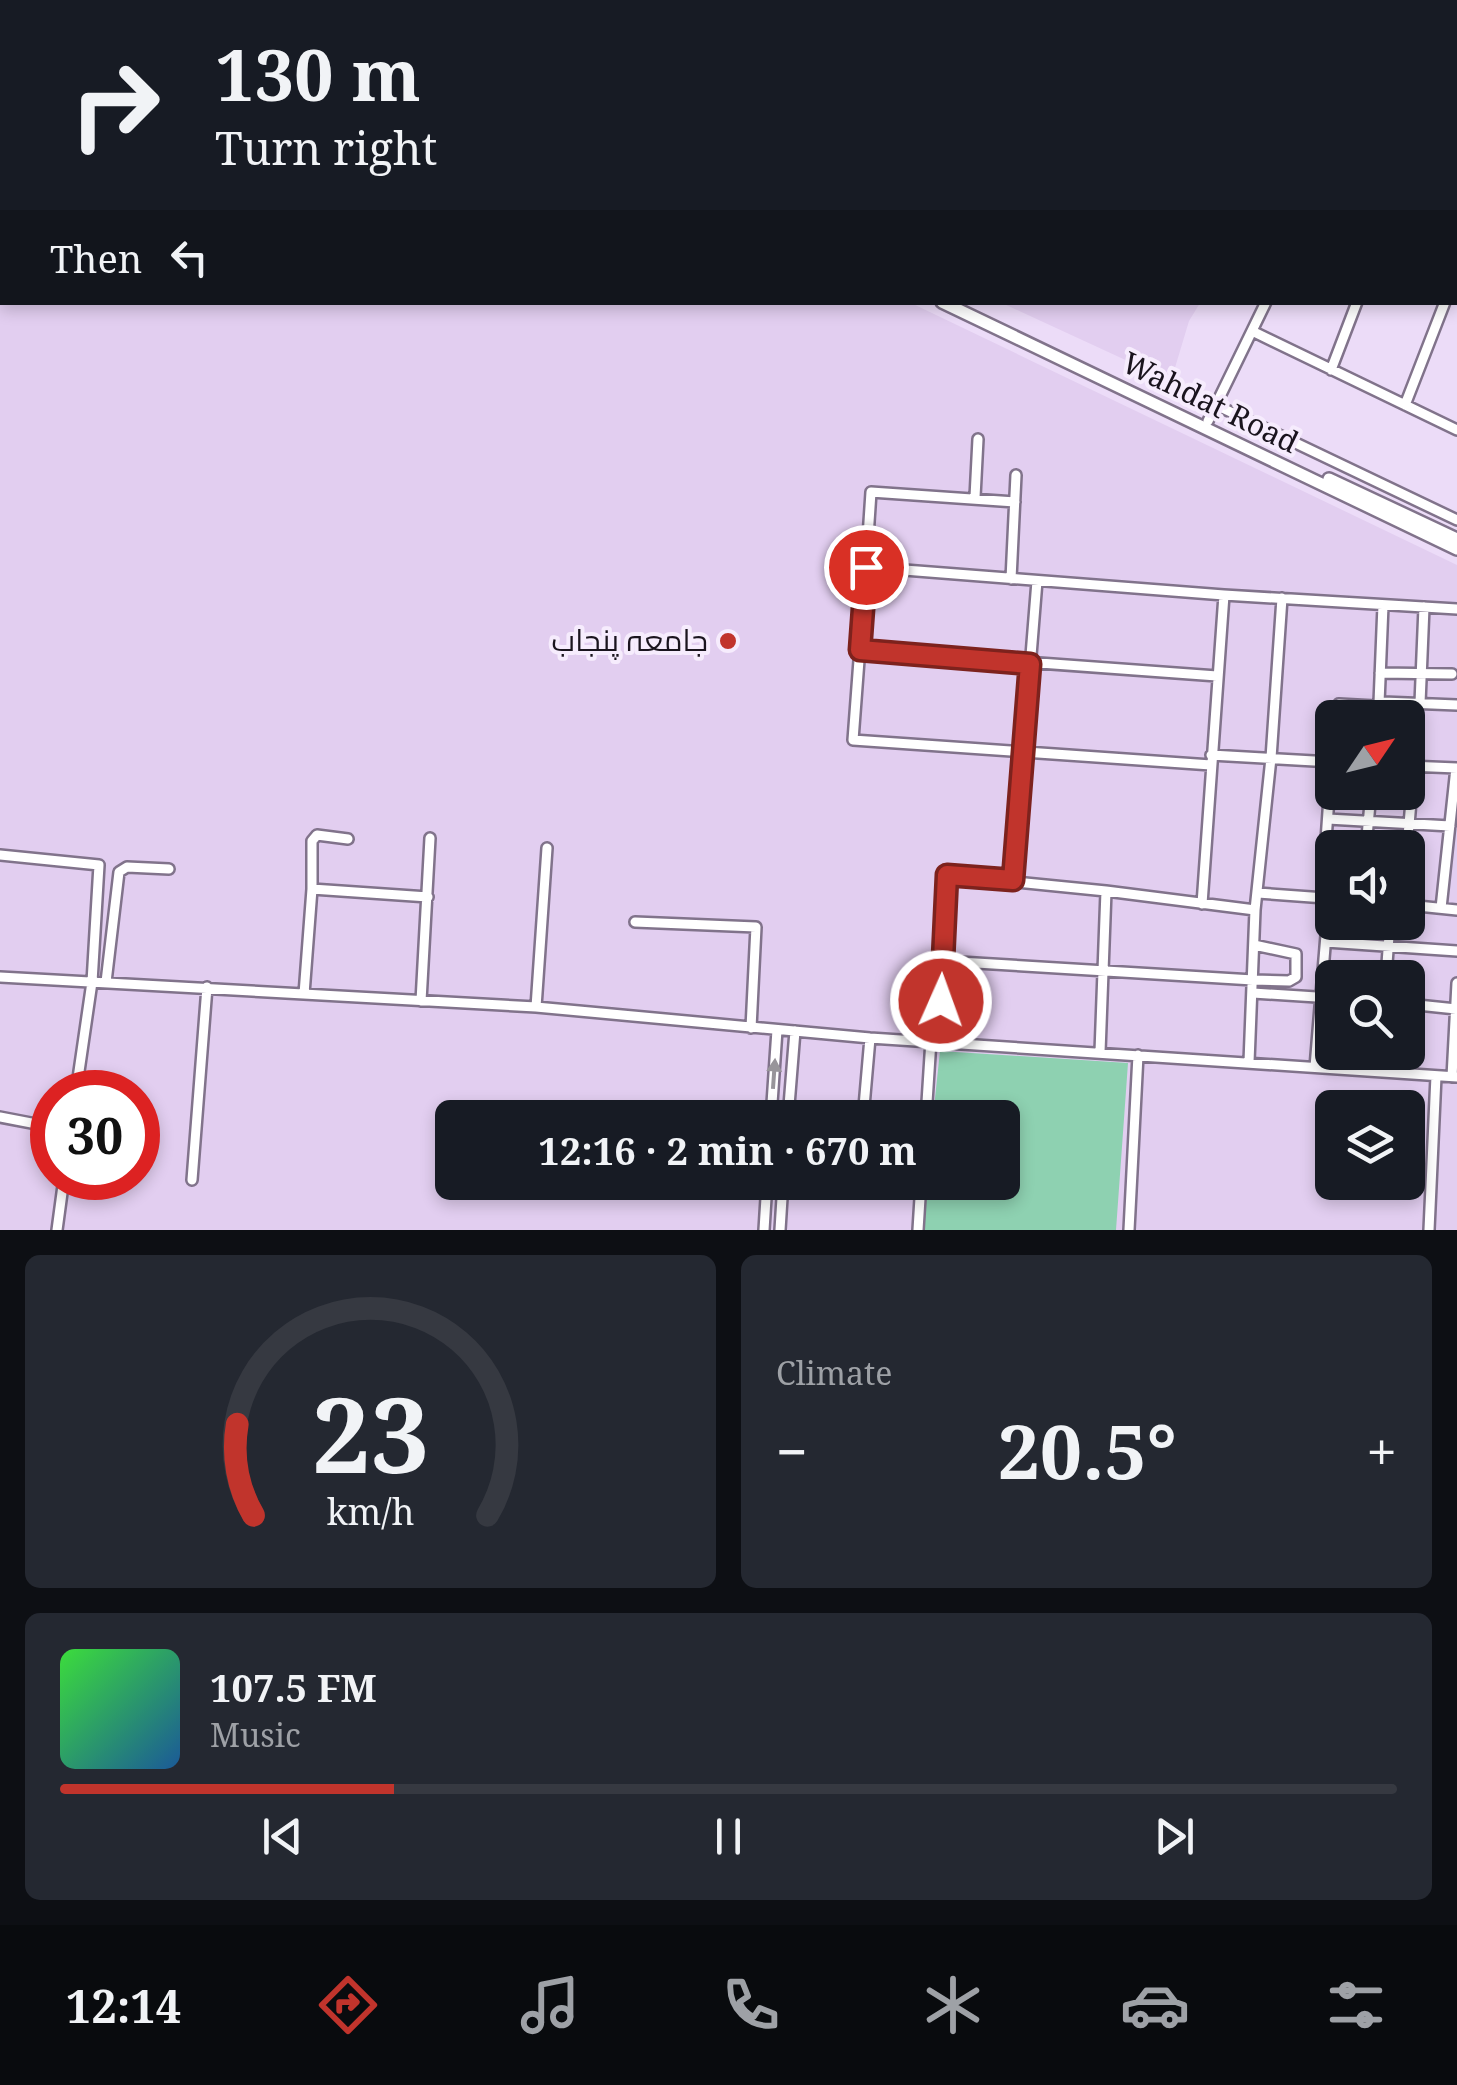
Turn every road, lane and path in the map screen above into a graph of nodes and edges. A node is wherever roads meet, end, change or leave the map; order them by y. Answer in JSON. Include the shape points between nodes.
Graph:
{"nodes":[{"id":1,"x":948,"y":305,"type":"edge"},
{"id":2,"x":966,"y":305,"type":"edge"},
{"id":3,"x":1265,"y":305,"type":"edge"},
{"id":4,"x":1356,"y":305,"type":"edge"},
{"id":5,"x":1444,"y":305,"type":"edge"},
{"id":6,"x":1252,"y":332,"type":"junction"},
{"id":7,"x":1331,"y":370,"type":"junction"},
{"id":8,"x":1216,"y":405,"type":"junction"},
{"id":9,"x":1405,"y":405,"type":"junction"},
{"id":10,"x":1208,"y":421,"type":"junction"},
{"id":11,"x":1457,"y":430,"type":"edge"},
{"id":12,"x":978,"y":439,"type":"dead end"},
{"id":13,"x":1301,"y":470,"type":"junction"},
{"id":14,"x":1016,"y":475,"type":"dead end"},
{"id":15,"x":976,"y":497,"type":"junction"},
{"id":16,"x":1015,"y":502,"type":"junction"},
{"id":17,"x":1457,"y":520,"type":"edge"},
{"id":18,"x":1457,"y":535,"type":"edge"},
{"id":19,"x":1457,"y":549,"type":"edge"},
{"id":20,"x":866,"y":567,"type":"junction"},
{"id":21,"x":1011,"y":579,"type":"junction"},
{"id":22,"x":1037,"y":581,"type":"junction"},
{"id":23,"x":1224,"y":595,"type":"junction"},
{"id":24,"x":1282,"y":598,"type":"junction"},
{"id":25,"x":1383,"y":604,"type":"junction"},
{"id":26,"x":1424,"y":607,"type":"junction"},
{"id":27,"x":1457,"y":609,"type":"edge"},
{"id":28,"x":860,"y":650,"type":"junction"},
{"id":29,"x":1030,"y":664,"type":"junction"},
{"id":30,"x":1380,"y":673,"type":"junction"},
{"id":31,"x":1419,"y":673,"type":"junction"},
{"id":32,"x":1452,"y":674,"type":"dead end"},
{"id":33,"x":1218,"y":676,"type":"junction"},
{"id":34,"x":1377,"y":700,"type":"edge"},
{"id":35,"x":1420,"y":700,"type":"edge"},
{"id":36,"x":1425,"y":703,"type":"edge"},
{"id":37,"x":1457,"y":706,"type":"edge"},
{"id":38,"x":1021,"y":754,"type":"junction"},
{"id":39,"x":1271,"y":758,"type":"junction"},
{"id":40,"x":1211,"y":760,"type":"junction"},
{"id":41,"x":1315,"y":761,"type":"edge"},
{"id":42,"x":1425,"y":767,"type":"edge"},
{"id":43,"x":1456,"y":768,"type":"edge"},
{"id":44,"x":1329,"y":810,"type":"edge"},
{"id":45,"x":1370,"y":810,"type":"edge"},
{"id":46,"x":1409,"y":810,"type":"edge"},
{"id":47,"x":1328,"y":819,"type":"junction"},
{"id":48,"x":1369,"y":821,"type":"junction"},
{"id":49,"x":1409,"y":823,"type":"junction"},
{"id":50,"x":1450,"y":826,"type":"junction"},
{"id":51,"x":1328,"y":830,"type":"edge"},
{"id":52,"x":1368,"y":830,"type":"edge"},
{"id":53,"x":1408,"y":830,"type":"edge"},
{"id":54,"x":430,"y":838,"type":"dead end"},
{"id":55,"x":348,"y":839,"type":"dead end"},
{"id":56,"x":546,"y":848,"type":"dead end"},
{"id":57,"x":0,"y":855,"type":"edge"},
{"id":58,"x":169,"y":870,"type":"dead end"},
{"id":59,"x":1013,"y":880,"type":"junction"},
{"id":60,"x":312,"y":889,"type":"junction"},
{"id":61,"x":1106,"y":891,"type":"junction"},
{"id":62,"x":1258,"y":893,"type":"junction"},
{"id":63,"x":428,"y":897,"type":"junction"},
{"id":64,"x":1315,"y":898,"type":"edge"},
{"id":65,"x":1202,"y":904,"type":"junction"},
{"id":66,"x":1425,"y":907,"type":"edge"},
{"id":67,"x":1441,"y":908,"type":"junction"},
{"id":68,"x":1255,"y":910,"type":"junction"},
{"id":69,"x":1457,"y":910,"type":"edge"},
{"id":70,"x":635,"y":922,"type":"dead end"},
{"id":71,"x":1388,"y":940,"type":"edge"},
{"id":72,"x":1326,"y":942,"type":"joint"},
{"id":73,"x":1254,"y":945,"type":"junction"},
{"id":74,"x":1388,"y":946,"type":"junction"},
{"id":75,"x":1457,"y":952,"type":"edge"},
{"id":76,"x":1324,"y":960,"type":"edge"},
{"id":77,"x":1387,"y":960,"type":"edge"},
{"id":78,"x":943,"y":962,"type":"junction"},
{"id":79,"x":1104,"y":970,"type":"junction"},
{"id":80,"x":0,"y":976,"type":"edge"},
{"id":81,"x":1253,"y":980,"type":"junction"},
{"id":82,"x":92,"y":982,"type":"junction"},
{"id":83,"x":106,"y":982,"type":"junction"},
{"id":84,"x":1457,"y":982,"type":"edge"},
{"id":85,"x":208,"y":987,"type":"junction"},
{"id":86,"x":1252,"y":993,"type":"junction"},
{"id":87,"x":304,"y":994,"type":"junction"},
{"id":88,"x":1315,"y":997,"type":"edge"},
{"id":89,"x":421,"y":1001,"type":"junction"},
{"id":90,"x":1425,"y":1006,"type":"edge"},
{"id":91,"x":536,"y":1007,"type":"junction"},
{"id":92,"x":1456,"y":1009,"type":"edge"},
{"id":93,"x":752,"y":1028,"type":"junction"},
{"id":94,"x":777,"y":1030,"type":"junction"},
{"id":95,"x":795,"y":1031,"type":"junction"},
{"id":96,"x":870,"y":1038,"type":"junction"},
{"id":97,"x":935,"y":1040,"type":"junction"},
{"id":98,"x":1100,"y":1052,"type":"junction"},
{"id":99,"x":1138,"y":1054,"type":"junction"},
{"id":100,"x":1249,"y":1062,"type":"junction"},
{"id":101,"x":1315,"y":1067,"type":"edge"},
{"id":102,"x":79,"y":1070,"type":"edge"},
{"id":103,"x":1354,"y":1070,"type":"edge"},
{"id":104,"x":1380,"y":1072,"type":"joint"},
{"id":105,"x":1436,"y":1076,"type":"junction"},
{"id":106,"x":1454,"y":1077,"type":"edge"},
{"id":107,"x":772,"y":1100,"type":"edge"},
{"id":108,"x":789,"y":1100,"type":"edge"},
{"id":109,"x":865,"y":1100,"type":"edge"},
{"id":110,"x":928,"y":1100,"type":"edge"},
{"id":111,"x":0,"y":1117,"type":"edge"},
{"id":112,"x":30,"y":1123,"type":"edge"},
{"id":113,"x":192,"y":1180,"type":"dead end"},
{"id":114,"x":61,"y":1200,"type":"edge"},
{"id":115,"x":766,"y":1200,"type":"edge"},
{"id":116,"x":782,"y":1200,"type":"edge"},
{"id":117,"x":920,"y":1200,"type":"edge"},
{"id":118,"x":56,"y":1230,"type":"edge"},
{"id":119,"x":764,"y":1230,"type":"edge"},
{"id":120,"x":780,"y":1230,"type":"edge"},
{"id":121,"x":918,"y":1230,"type":"edge"},
{"id":122,"x":1129,"y":1230,"type":"edge"},
{"id":123,"x":1429,"y":1230,"type":"edge"}],
"edges":[{"from":1,"to":13,"type":"main road","name":"Wahdat Road"},
{"from":2,"to":10,"type":"main road","name":"Wahdat Road"},
{"from":3,"to":6,"type":"street"},
{"from":4,"to":7,"type":"street"},
{"from":5,"to":9,"type":"street"},
{"from":6,"to":7,"type":"street"},
{"from":6,"to":8,"type":"street"},
{"from":7,"to":9,"type":"street"},
{"from":8,"to":10,"type":"street"},
{"from":8,"to":17,"type":"street"},
{"from":9,"to":11,"type":"street"},
{"from":10,"to":13,"type":"main road","name":"Wahdat Road"},
{"from":12,"to":15,"type":"street"},
{"from":13,"to":18,"type":"main road","name":"Wahdat Road"},
{"from":13,"to":19,"type":"main road","name":"Wahdat Road"},
{"from":14,"to":16,"type":"street"},
{"from":15,"to":16,"type":"street"},
{"from":15,"to":20,"type":"street","via":[[871,492]]},
{"from":16,"to":21,"type":"street"},
{"from":20,"to":21,"type":"street"},
{"from":20,"to":28,"type":"street"},
{"from":21,"to":22,"type":"street"},
{"from":22,"to":23,"type":"street"},
{"from":22,"to":29,"type":"street"},
{"from":23,"to":24,"type":"street"},
{"from":23,"to":33,"type":"street"},
{"from":24,"to":25,"type":"street"},
{"from":24,"to":39,"type":"street"},
{"from":25,"to":26,"type":"street"},
{"from":25,"to":30,"type":"street"},
{"from":26,"to":27,"type":"street"},
{"from":26,"to":31,"type":"street"},
{"from":28,"to":29,"type":"street"},
{"from":28,"to":38,"type":"street","via":[[853,740]]},
{"from":29,"to":33,"type":"street"},
{"from":29,"to":38,"type":"street"},
{"from":30,"to":31,"type":"street"},
{"from":30,"to":34,"type":"street"},
{"from":31,"to":32,"type":"street"},
{"from":31,"to":35,"type":"street"},
{"from":33,"to":40,"type":"street"},
{"from":36,"to":37,"type":"street"},
{"from":38,"to":40,"type":"street"},
{"from":38,"to":59,"type":"street"},
{"from":39,"to":40,"type":"street"},
{"from":39,"to":41,"type":"street"},
{"from":39,"to":62,"type":"street"},
{"from":40,"to":65,"type":"street"},
{"from":42,"to":43,"type":"street"},
{"from":43,"to":50,"type":"street"},
{"from":44,"to":47,"type":"street"},
{"from":45,"to":48,"type":"street"},
{"from":46,"to":49,"type":"street"},
{"from":47,"to":48,"type":"street"},
{"from":47,"to":51,"type":"street"},
{"from":48,"to":49,"type":"street"},
{"from":48,"to":52,"type":"street"},
{"from":49,"to":50,"type":"street"},
{"from":49,"to":53,"type":"street"},
{"from":50,"to":67,"type":"street"},
{"from":54,"to":63,"type":"street"},
{"from":55,"to":60,"type":"street","via":[[314,837]]},
{"from":56,"to":91,"type":"street"},
{"from":57,"to":82,"type":"street","via":[[99,865]]},
{"from":58,"to":83,"type":"street","via":[[118,872]]},
{"from":59,"to":61,"type":"street"},
{"from":59,"to":78,"type":"street","via":[[947,875]]},
{"from":60,"to":63,"type":"street"},
{"from":60,"to":87,"type":"street"},
{"from":61,"to":65,"type":"street"},
{"from":61,"to":79,"type":"street"},
{"from":62,"to":64,"type":"street"},
{"from":62,"to":68,"type":"street"},
{"from":63,"to":89,"type":"street"},
{"from":65,"to":68,"type":"street"},
{"from":66,"to":67,"type":"street"},
{"from":67,"to":69,"type":"street"},
{"from":68,"to":73,"type":"street"},
{"from":70,"to":93,"type":"street","via":[[756,927]]},
{"from":71,"to":74,"type":"street"},
{"from":72,"to":74,"type":"street"},
{"from":72,"to":76,"type":"street"},
{"from":73,"to":81,"type":"street"},
{"from":73,"to":81,"type":"street","via":[[1298,959],[1294,980]]},
{"from":74,"to":75,"type":"street"},
{"from":74,"to":77,"type":"street"},
{"from":78,"to":79,"type":"street"},
{"from":78,"to":97,"type":"street"},
{"from":79,"to":81,"type":"street"},
{"from":79,"to":98,"type":"street"},
{"from":80,"to":82,"type":"street"},
{"from":81,"to":86,"type":"street"},
{"from":82,"to":83,"type":"street"},
{"from":82,"to":102,"type":"street"},
{"from":83,"to":85,"type":"street"},
{"from":84,"to":92,"type":"street"},
{"from":85,"to":87,"type":"street"},
{"from":85,"to":113,"type":"street"},
{"from":86,"to":88,"type":"street"},
{"from":86,"to":100,"type":"street"},
{"from":87,"to":89,"type":"street"},
{"from":89,"to":91,"type":"street"},
{"from":90,"to":92,"type":"street"},
{"from":91,"to":93,"type":"street"},
{"from":92,"to":106,"type":"street"},
{"from":93,"to":94,"type":"street"},
{"from":94,"to":95,"type":"street"},
{"from":107,"to":94,"type":"street","one_way":true},
{"from":95,"to":96,"type":"street"},
{"from":95,"to":108,"type":"street"},
{"from":96,"to":97,"type":"street"},
{"from":96,"to":109,"type":"street"},
{"from":97,"to":98,"type":"street"},
{"from":97,"to":110,"type":"street"},
{"from":98,"to":99,"type":"street"},
{"from":99,"to":100,"type":"street"},
{"from":99,"to":122,"type":"street"},
{"from":100,"to":101,"type":"street"},
{"from":103,"to":104,"type":"street"},
{"from":104,"to":105,"type":"street"},
{"from":105,"to":106,"type":"street"},
{"from":105,"to":123,"type":"street"},
{"from":111,"to":112,"type":"street"},
{"from":114,"to":118,"type":"street"},
{"from":115,"to":119,"type":"street"},
{"from":116,"to":120,"type":"street"},
{"from":117,"to":121,"type":"street"}]}
